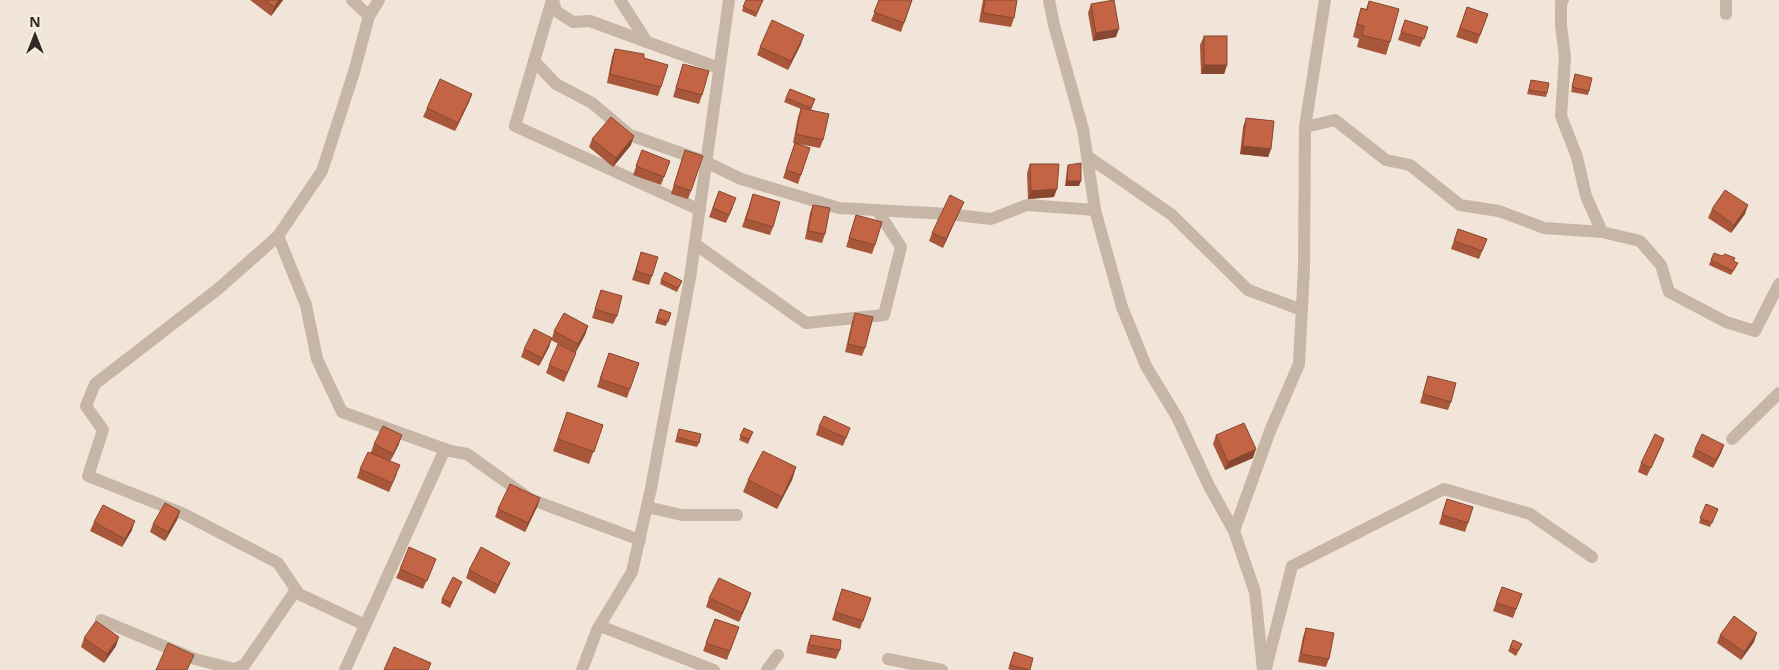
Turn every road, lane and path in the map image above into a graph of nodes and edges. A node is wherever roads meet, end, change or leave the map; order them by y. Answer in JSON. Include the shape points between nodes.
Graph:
{"nodes":[{"id":1,"x":352,"y":0,"type":"edge"},
{"id":2,"x":379,"y":0,"type":"edge"},
{"id":3,"x":553,"y":0,"type":"edge"},
{"id":4,"x":620,"y":0,"type":"edge"},
{"id":5,"x":729,"y":0,"type":"edge"},
{"id":6,"x":1049,"y":0,"type":"edge"},
{"id":7,"x":1325,"y":0,"type":"edge"},
{"id":8,"x":1563,"y":0,"type":"edge"},
{"id":9,"x":1726,"y":0,"type":"edge"},
{"id":10,"x":1726,"y":14,"type":"dead end"},
{"id":11,"x":369,"y":16,"type":"junction"},
{"id":12,"x":647,"y":42,"type":"junction"},
{"id":13,"x":534,"y":61,"type":"junction"},
{"id":14,"x":719,"y":68,"type":"junction"},
{"id":15,"x":1305,"y":127,"type":"junction"},
{"id":16,"x":1087,"y":156,"type":"junction"},
{"id":17,"x":706,"y":162,"type":"junction"},
{"id":18,"x":700,"y":210,"type":"junction"},
{"id":19,"x":877,"y":210,"type":"junction"},
{"id":20,"x":1095,"y":210,"type":"junction"},
{"id":21,"x":1602,"y":232,"type":"junction"},
{"id":22,"x":278,"y":236,"type":"junction"},
{"id":23,"x":695,"y":244,"type":"junction"},
{"id":24,"x":1779,"y":284,"type":"edge"},
{"id":25,"x":1302,"y":310,"type":"junction"},
{"id":26,"x":1779,"y":393,"type":"edge"},
{"id":27,"x":1732,"y":439,"type":"dead end"},
{"id":28,"x":445,"y":449,"type":"junction"},
{"id":29,"x":647,"y":507,"type":"junction"},
{"id":30,"x":737,"y":515,"type":"dead end"},
{"id":31,"x":1234,"y":531,"type":"junction"},
{"id":32,"x":640,"y":540,"type":"junction"},
{"id":33,"x":1592,"y":557,"type":"dead end"},
{"id":34,"x":296,"y":590,"type":"junction"},
{"id":35,"x":101,"y":620,"type":"dead end"},
{"id":36,"x":365,"y":625,"type":"junction"},
{"id":37,"x":600,"y":626,"type":"junction"},
{"id":38,"x":778,"y":655,"type":"dead end"},
{"id":39,"x":888,"y":659,"type":"dead end"},
{"id":40,"x":243,"y":668,"type":"edge"},
{"id":41,"x":345,"y":670,"type":"edge"},
{"id":42,"x":582,"y":670,"type":"edge"},
{"id":43,"x":714,"y":670,"type":"edge"},
{"id":44,"x":767,"y":670,"type":"edge"},
{"id":45,"x":942,"y":670,"type":"edge"},
{"id":46,"x":1264,"y":670,"type":"edge"}],
"edges":[{"from":1,"to":11,"type":"street"},
{"from":2,"to":11,"type":"street"},
{"from":3,"to":12,"type":"street","via":[[556,11],[572,22],[590,21]]},
{"from":3,"to":13,"type":"street"},
{"from":4,"to":12,"type":"street"},
{"from":5,"to":14,"type":"street"},
{"from":6,"to":16,"type":"street","via":[[1083,129]]},
{"from":7,"to":15,"type":"street"},
{"from":8,"to":21,"type":"street","via":[[1561,26],[1565,57],[1561,116],[1577,157],[1586,196]]},
{"from":9,"to":10,"type":"street"},
{"from":11,"to":22,"type":"street","via":[[322,171]]},
{"from":12,"to":14,"type":"street"},
{"from":13,"to":17,"type":"street","via":[[556,84],[592,104],[630,135]]},
{"from":13,"to":18,"type":"street","via":[[515,126]]},
{"from":14,"to":17,"type":"street"},
{"from":15,"to":21,"type":"street","via":[[1335,120],[1386,160],[1410,165],[1460,205],[1499,211],[1544,228]]},
{"from":15,"to":25,"type":"street"},
{"from":16,"to":20,"type":"street"},
{"from":16,"to":25,"type":"street","via":[[1172,215],[1248,290]]},
{"from":17,"to":18,"type":"street"},
{"from":17,"to":19,"type":"street","via":[[741,179],[839,208]]},
{"from":18,"to":23,"type":"street"},
{"from":19,"to":20,"type":"street","via":[[991,219],[1028,205]]},
{"from":19,"to":23,"type":"street","via":[[901,247],[884,315],[806,323]]},
{"from":20,"to":31,"type":"street","via":[[1122,307],[1146,366],[1177,417]]},
{"from":21,"to":24,"type":"street","via":[[1640,241],[1662,266],[1669,292],[1726,322],[1755,331]]},
{"from":22,"to":28,"type":"street","via":[[306,305],[317,359],[342,412]]},
{"from":22,"to":34,"type":"street","via":[[218,289],[95,384],[86,406],[103,430],[88,476],[184,514],[278,563]]},
{"from":23,"to":29,"type":"street"},
{"from":25,"to":31,"type":"street","via":[[1299,364],[1270,431]]},
{"from":26,"to":27,"type":"street"},
{"from":28,"to":32,"type":"street","via":[[467,454],[530,499]]},
{"from":28,"to":36,"type":"street"},
{"from":29,"to":30,"type":"street","via":[[682,515]]},
{"from":29,"to":32,"type":"street"},
{"from":31,"to":46,"type":"street","via":[[1255,592]]},
{"from":32,"to":37,"type":"street","via":[[632,572]]},
{"from":33,"to":46,"type":"street","via":[[1530,514],[1444,489],[1292,566]]},
{"from":34,"to":36,"type":"street"},
{"from":34,"to":40,"type":"street"},
{"from":35,"to":40,"type":"street","via":[[194,659],[234,669]]},
{"from":36,"to":41,"type":"street"},
{"from":37,"to":42,"type":"street"},
{"from":37,"to":43,"type":"street"},
{"from":38,"to":44,"type":"street"},
{"from":39,"to":45,"type":"street"}]}
